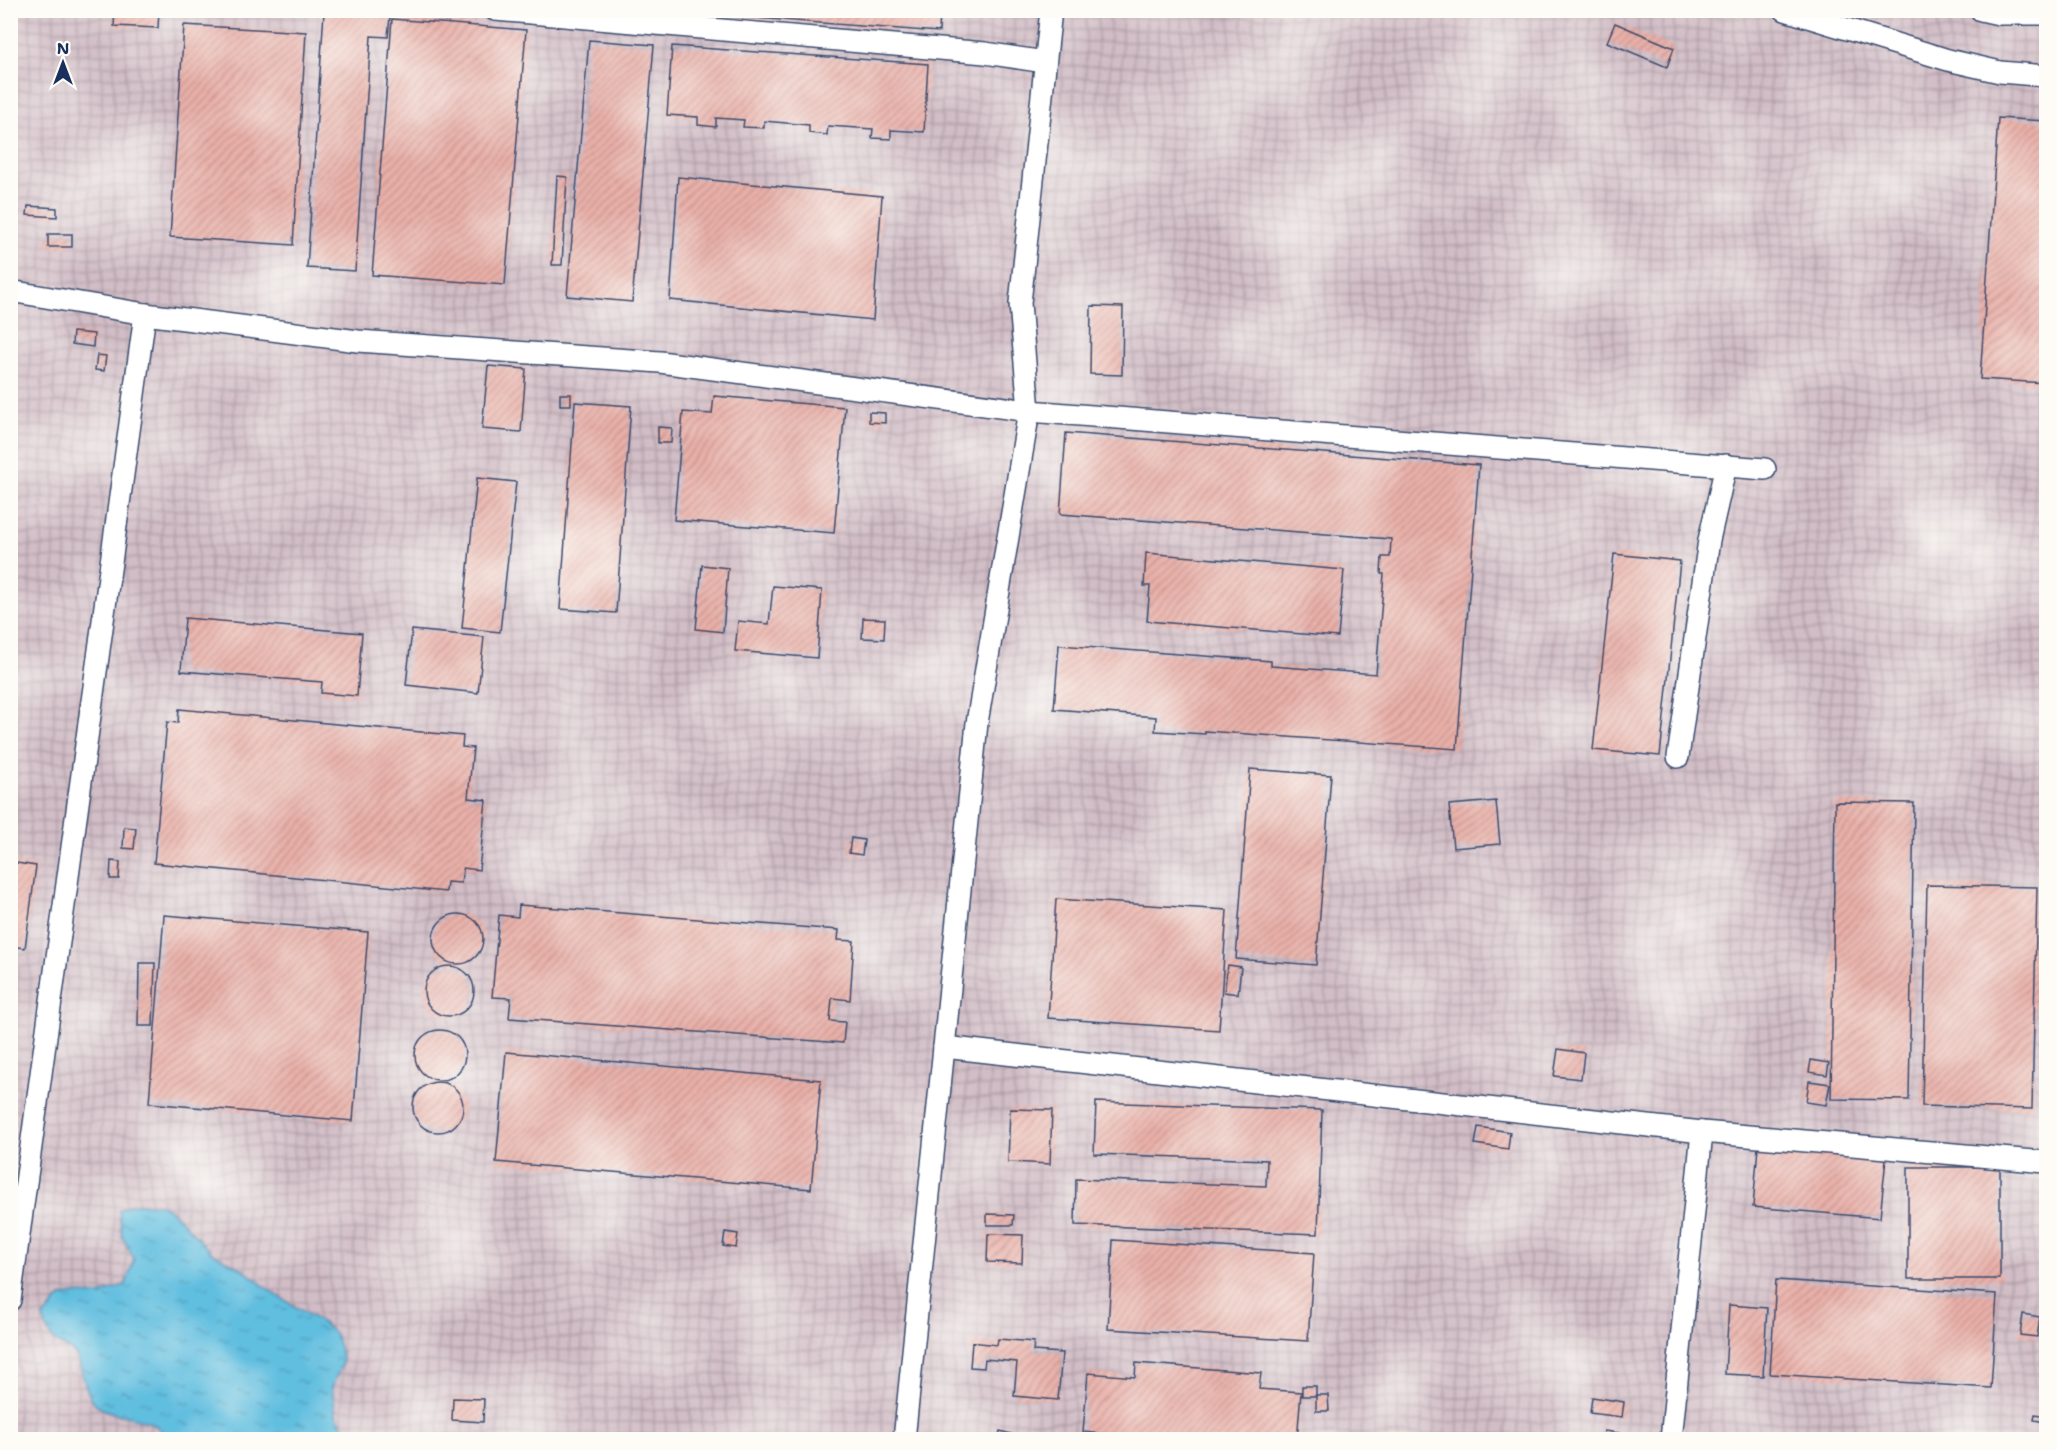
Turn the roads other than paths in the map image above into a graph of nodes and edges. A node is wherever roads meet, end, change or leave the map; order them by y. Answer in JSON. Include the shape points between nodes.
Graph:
{"nodes":[{"id":1,"x":495,"y":10,"type":"edge"},
{"id":2,"x":1051,"y":10,"type":"edge"},
{"id":3,"x":1785,"y":10,"type":"edge"},
{"id":4,"x":1981,"y":10,"type":"edge"},
{"id":5,"x":2046,"y":14,"type":"edge"},
{"id":6,"x":1045,"y":62,"type":"junction"},
{"id":7,"x":2046,"y":76,"type":"edge"},
{"id":8,"x":10,"y":291,"type":"edge"},
{"id":9,"x":145,"y":314,"type":"junction"},
{"id":10,"x":1029,"y":411,"type":"junction"},
{"id":11,"x":1726,"y":465,"type":"junction"},
{"id":12,"x":1766,"y":469,"type":"dead end"},
{"id":13,"x":1678,"y":757,"type":"dead end"},
{"id":14,"x":944,"y":1047,"type":"junction"},
{"id":15,"x":1702,"y":1132,"type":"junction"},
{"id":16,"x":2046,"y":1162,"type":"edge"},
{"id":17,"x":10,"y":1300,"type":"edge"},
{"id":18,"x":904,"y":1440,"type":"edge"},
{"id":19,"x":1671,"y":1440,"type":"edge"}],
"edges":[{"from":1,"to":6,"type":"street","via":[[986,53]]},
{"from":2,"to":6,"type":"street"},
{"from":3,"to":7,"type":"street","via":[[1948,60],[2000,72]]},
{"from":4,"to":5,"type":"street"},
{"from":6,"to":10,"type":"street","via":[[1020,303]]},
{"from":8,"to":9,"type":"street"},
{"from":9,"to":10,"type":"street","via":[[358,341],[660,362]]},
{"from":9,"to":17,"type":"street"},
{"from":10,"to":11,"type":"street"},
{"from":10,"to":14,"type":"street","via":[[977,723]]},
{"from":11,"to":12,"type":"street"},
{"from":11,"to":13,"type":"street","via":[[1709,540]]},
{"from":14,"to":15,"type":"street"},
{"from":14,"to":18,"type":"street"},
{"from":15,"to":16,"type":"street"},
{"from":15,"to":19,"type":"street"}]}
